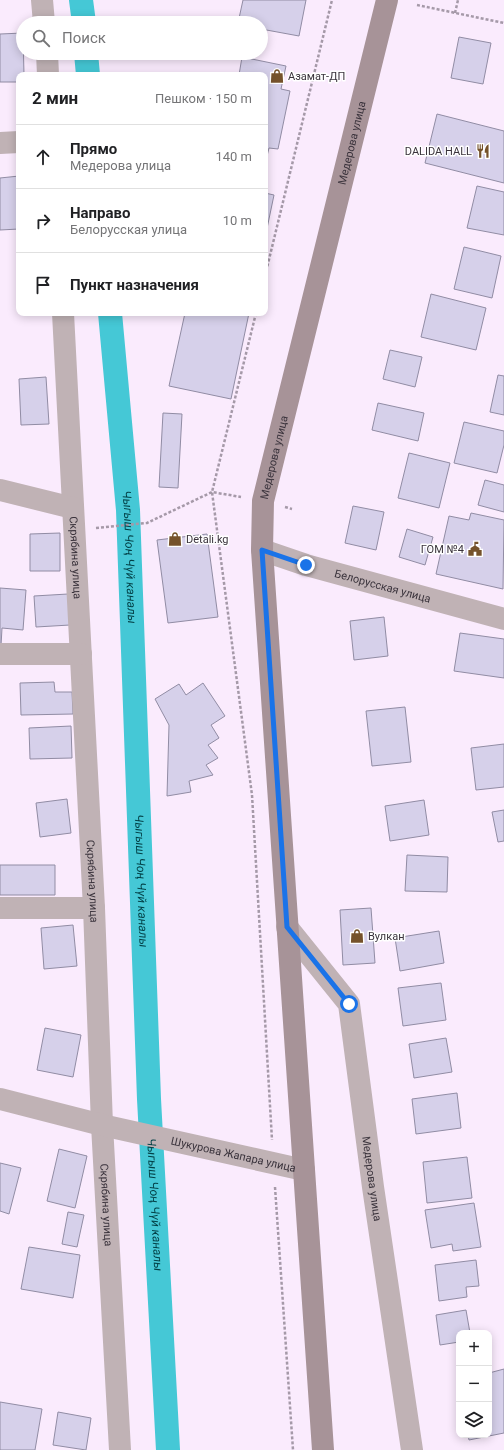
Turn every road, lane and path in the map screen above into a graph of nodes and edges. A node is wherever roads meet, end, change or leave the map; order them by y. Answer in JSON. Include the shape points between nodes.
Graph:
{"nodes":[{"id":1,"x":42,"y":0,"type":"edge"},
{"id":2,"x":332,"y":0,"type":"edge"},
{"id":3,"x":387,"y":0,"type":"edge"},
{"id":4,"x":458,"y":0,"type":"edge"},
{"id":5,"x":417,"y":5,"type":"dead end"},
{"id":6,"x":455,"y":12,"type":"junction"},
{"id":7,"x":43,"y":16,"type":"edge"},
{"id":8,"x":504,"y":23,"type":"edge"},
{"id":9,"x":47,"y":60,"type":"edge"},
{"id":10,"x":48,"y":72,"type":"edge"},
{"id":11,"x":16,"y":142,"type":"edge"},
{"id":12,"x":0,"y":143,"type":"edge"},
{"id":13,"x":268,"y":264,"type":"edge"},
{"id":14,"x":63,"y":316,"type":"edge"},
{"id":15,"x":255,"y":316,"type":"edge"},
{"id":16,"x":0,"y":490,"type":"edge"},
{"id":17,"x":212,"y":492,"type":"junction"},
{"id":18,"x":263,"y":501,"type":"junction"},
{"id":19,"x":73,"y":508,"type":"junction"},
{"id":20,"x":292,"y":509,"type":"dead end"},
{"id":21,"x":96,"y":528,"type":"dead end"},
{"id":22,"x":262,"y":550,"type":"junction"},
{"id":23,"x":504,"y":619,"type":"edge"},
{"id":24,"x":0,"y":654,"type":"edge"},
{"id":25,"x":81,"y":654,"type":"junction"},
{"id":26,"x":0,"y":908,"type":"edge"},
{"id":27,"x":94,"y":908,"type":"junction"},
{"id":28,"x":287,"y":927,"type":"junction"},
{"id":29,"x":0,"y":1099,"type":"edge"},
{"id":30,"x":102,"y":1125,"type":"junction"},
{"id":31,"x":274,"y":1164,"type":"junction"},
{"id":32,"x":304,"y":1170,"type":"junction"},
{"id":33,"x":120,"y":1450,"type":"edge"},
{"id":34,"x":293,"y":1450,"type":"edge"},
{"id":35,"x":323,"y":1450,"type":"edge"},
{"id":36,"x":412,"y":1450,"type":"edge"}],
"edges":[{"from":1,"to":7,"type":"street"},
{"from":2,"to":13,"type":"path"},
{"from":3,"to":18,"type":"main road","name":"Медерова улица"},
{"from":4,"to":6,"type":"path"},
{"from":5,"to":6,"type":"path"},
{"from":6,"to":8,"type":"path"},
{"from":9,"to":10,"type":"street"},
{"from":11,"to":12,"type":"street"},
{"from":14,"to":19,"type":"street","name":"Скрябина улица"},
{"from":15,"to":17,"type":"path"},
{"from":16,"to":19,"type":"street"},
{"from":17,"to":18,"type":"path"},
{"from":17,"to":21,"type":"path","via":[[147,523]]},
{"from":17,"to":31,"type":"path","via":[[252,796]]},
{"from":18,"to":20,"type":"path"},
{"from":18,"to":22,"type":"main road","name":"Медерова улица"},
{"from":19,"to":25,"type":"street","name":"Скрябина улица"},
{"from":22,"to":23,"type":"street","name":"Белорусская улица","via":[[306,565]]},
{"from":22,"to":28,"type":"main road","name":"Медерова улица"},
{"from":24,"to":25,"type":"street"},
{"from":25,"to":27,"type":"street","name":"Скрябина улица"},
{"from":26,"to":27,"type":"street"},
{"from":27,"to":30,"type":"street","name":"Скрябина улица"},
{"from":28,"to":32,"type":"main road","name":"Медерова улица"},
{"from":28,"to":36,"type":"street","name":"Медерова улица","via":[[349,1004]]},
{"from":29,"to":30,"type":"street","name":"Шукурова Жапара улица"},
{"from":30,"to":31,"type":"street","name":"Шукурова Жапара улица"},
{"from":30,"to":33,"type":"street","name":"Скрябина улица"},
{"from":31,"to":32,"type":"street","name":"Шукурова Жапара улица"},
{"from":31,"to":34,"type":"path"},
{"from":32,"to":35,"type":"main road","name":"Медерова улица"}]}
